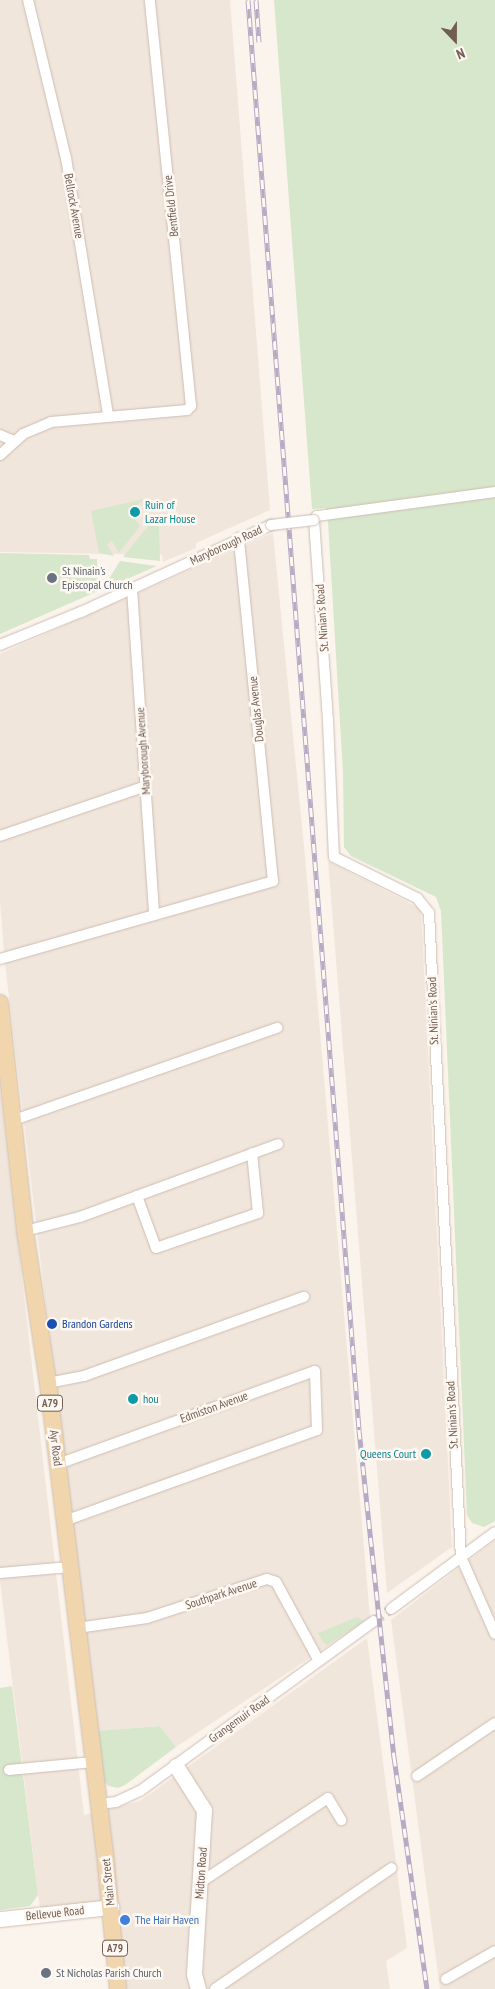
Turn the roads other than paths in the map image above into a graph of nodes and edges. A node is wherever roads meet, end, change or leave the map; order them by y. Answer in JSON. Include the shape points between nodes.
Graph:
{"nodes":[{"id":1,"x":28,"y":0,"type":"edge"},
{"id":2,"x":150,"y":0,"type":"edge"},
{"id":3,"x":108,"y":415,"type":"junction"},
{"id":4,"x":0,"y":435,"type":"edge"},
{"id":5,"x":14,"y":441,"type":"junction"},
{"id":6,"x":0,"y":455,"type":"edge"},
{"id":7,"x":495,"y":492,"type":"edge"},
{"id":8,"x":314,"y":520,"type":"junction"},
{"id":9,"x":238,"y":538,"type":"junction"},
{"id":10,"x":132,"y":589,"type":"junction"},
{"id":11,"x":0,"y":645,"type":"edge"},
{"id":12,"x":146,"y":786,"type":"junction"},
{"id":13,"x":0,"y":836,"type":"edge"},
{"id":14,"x":154,"y":913,"type":"junction"},
{"id":15,"x":0,"y":958,"type":"edge"},
{"id":16,"x":0,"y":1003,"type":"edge"},
{"id":17,"x":277,"y":1028,"type":"dead end"},
{"id":18,"x":14,"y":1120,"type":"junction"},
{"id":19,"x":278,"y":1144,"type":"dead end"},
{"id":20,"x":252,"y":1153,"type":"junction"},
{"id":21,"x":137,"y":1196,"type":"junction"},
{"id":22,"x":25,"y":1231,"type":"junction"},
{"id":23,"x":304,"y":1297,"type":"dead end"},
{"id":24,"x":48,"y":1383,"type":"junction"},
{"id":25,"x":58,"y":1464,"type":"junction"},
{"id":26,"x":64,"y":1521,"type":"junction"},
{"id":27,"x":495,"y":1532,"type":"edge"},
{"id":28,"x":460,"y":1558,"type":"junction"},
{"id":29,"x":70,"y":1567,"type":"junction"},
{"id":30,"x":0,"y":1573,"type":"edge"},
{"id":31,"x":391,"y":1609,"type":"tunnel mouth"},
{"id":32,"x":374,"y":1621,"type":"tunnel mouth"},
{"id":33,"x":77,"y":1628,"type":"junction"},
{"id":34,"x":495,"y":1634,"type":"edge"},
{"id":35,"x":319,"y":1661,"type":"junction"},
{"id":36,"x":495,"y":1723,"type":"edge"},
{"id":37,"x":94,"y":1762,"type":"junction"},
{"id":38,"x":176,"y":1766,"type":"junction"},
{"id":39,"x":9,"y":1770,"type":"dead end"},
{"id":40,"x":417,"y":1776,"type":"dead end"},
{"id":41,"x":99,"y":1804,"type":"junction"},
{"id":42,"x":341,"y":1820,"type":"dead end"},
{"id":43,"x":392,"y":1868,"type":"dead end"},
{"id":44,"x":201,"y":1882,"type":"junction"},
{"id":45,"x":111,"y":1907,"type":"junction"},
{"id":46,"x":0,"y":1919,"type":"edge"},
{"id":47,"x":495,"y":1951,"type":"edge"},
{"id":48,"x":446,"y":1979,"type":"dead end"},
{"id":49,"x":118,"y":1989,"type":"edge"},
{"id":50,"x":198,"y":1989,"type":"edge"},
{"id":51,"x":215,"y":1989,"type":"edge"}],
"edges":[{"from":1,"to":3,"type":"street","name":"Bellrock Avenue","via":[[66,158]]},
{"from":2,"to":3,"type":"street","name":"Bentfield Drive","via":[[191,406],[187,410]]},
{"from":3,"to":5,"type":"street","via":[[51,422]]},
{"from":4,"to":5,"type":"street"},
{"from":5,"to":6,"type":"street"},
{"from":7,"to":8,"type":"street","name":"Maryborough Road","via":[[317,516]]},
{"from":8,"to":9,"type":"street","name":"Maryborough Road","bridge":true,"via":[[271,525]]},
{"from":8,"to":28,"type":"street","name":"St. Ninian's Road","via":[[328,712],[334,857],[417,898],[429,913]]},
{"from":9,"to":10,"type":"street","name":"Maryborough Road"},
{"from":9,"to":14,"type":"street","name":"Douglas Avenue","via":[[273,881]]},
{"from":10,"to":11,"type":"street","name":"Maryborough Road"},
{"from":10,"to":12,"type":"street","name":"Maryborough Avenue"},
{"from":12,"to":13,"type":"street"},
{"from":12,"to":14,"type":"street","name":"Maryborough Avenue"},
{"from":14,"to":15,"type":"street"},
{"from":16,"to":18,"type":"main road","name":"Ayr Road","number":"A79"},
{"from":17,"to":18,"type":"street"},
{"from":18,"to":22,"type":"main road","name":"Ayr Road","number":"A79"},
{"from":19,"to":20,"type":"street"},
{"from":20,"to":21,"type":"street"},
{"from":20,"to":21,"type":"street","via":[[258,1213],[156,1248]]},
{"from":21,"to":22,"type":"street"},
{"from":22,"to":24,"type":"main road","name":"Ayr Road","number":"A79"},
{"from":23,"to":24,"type":"street","via":[[84,1376]]},
{"from":24,"to":25,"type":"main road","name":"Ayr Road","number":"A79"},
{"from":25,"to":26,"type":"main road","name":"Ayr Road","number":"A79"},
{"from":25,"to":26,"type":"street","name":"Edmiston Avenue","via":[[315,1371],[317,1430]]},
{"from":26,"to":29,"type":"main road","name":"Ayr Road","number":"A79"},
{"from":27,"to":28,"type":"street"},
{"from":28,"to":31,"type":"street"},
{"from":28,"to":34,"type":"street"},
{"from":29,"to":30,"type":"street"},
{"from":29,"to":33,"type":"main road","name":"Ayr Road","number":"A79"},
{"from":32,"to":35,"type":"street","name":"Grangemuir Road"},
{"from":33,"to":35,"type":"street","name":"Southpark Avenue","via":[[147,1618],[267,1579],[276,1582]]},
{"from":33,"to":37,"type":"main road","name":"Ayr Road","number":"A79"},
{"from":35,"to":38,"type":"street","name":"Grangemuir Road"},
{"from":36,"to":40,"type":"street"},
{"from":37,"to":39,"type":"street"},
{"from":37,"to":41,"type":"main road","name":"Ayr Road","number":"A79"},
{"from":38,"to":41,"type":"street","name":"Grangemuir Road","via":[[126,1799]]},
{"from":38,"to":44,"type":"street","name":"Midton Road","via":[[204,1810]]},
{"from":41,"to":45,"type":"main road","name":"Main Street","number":"A79"},
{"from":42,"to":44,"type":"street","via":[[328,1798]]},
{"from":43,"to":51,"type":"street"},
{"from":44,"to":50,"type":"street","name":"Midton Road","via":[[194,1974]]},
{"from":45,"to":46,"type":"street","name":"Bellevue Road"},
{"from":45,"to":49,"type":"main road","name":"Main Street","number":"A79"},
{"from":47,"to":48,"type":"street"}]}
